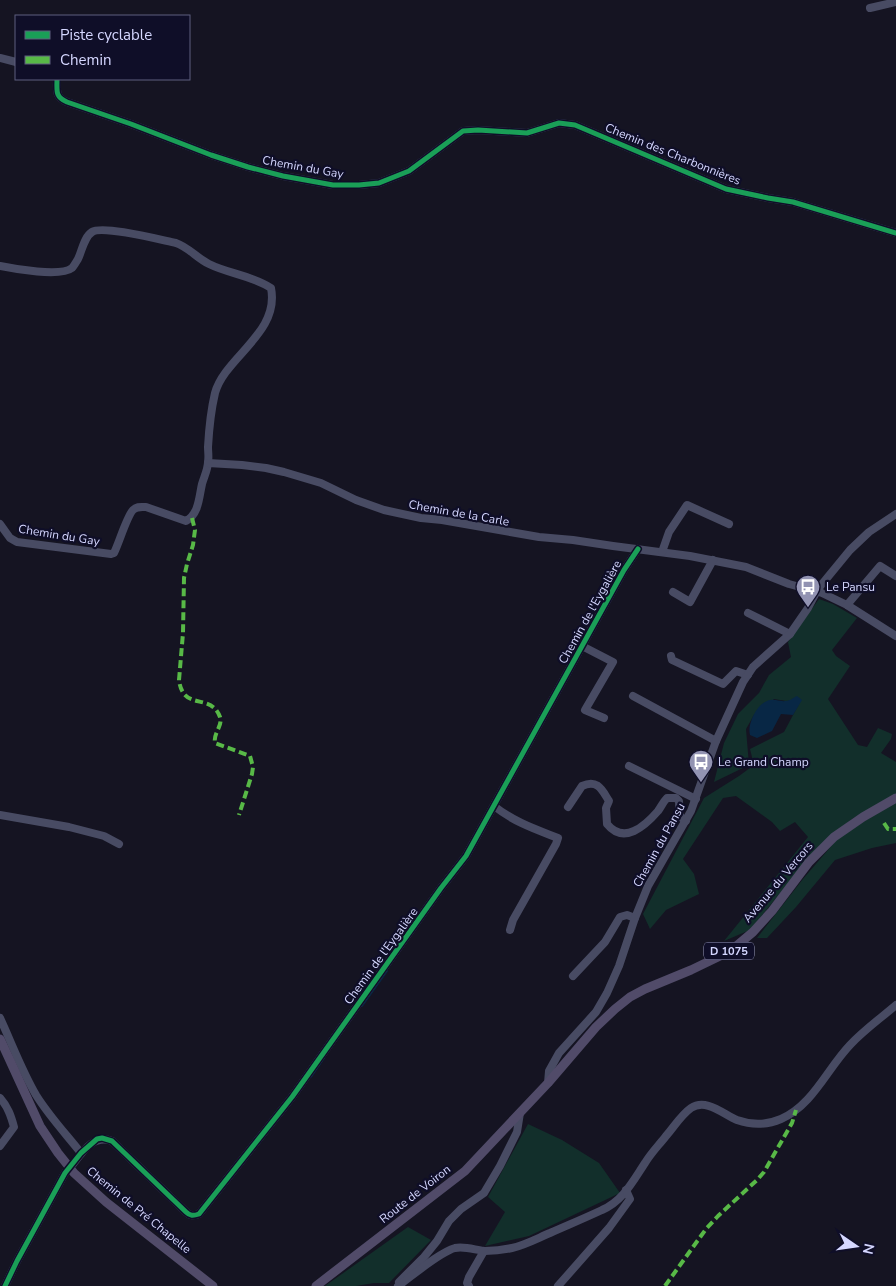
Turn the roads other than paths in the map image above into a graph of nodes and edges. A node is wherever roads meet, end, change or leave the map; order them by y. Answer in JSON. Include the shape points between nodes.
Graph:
{"nodes":[{"id":1,"x":896,"y":2,"type":"edge"},
{"id":2,"x":870,"y":8,"type":"dead end"},
{"id":3,"x":0,"y":58,"type":"edge"},
{"id":4,"x":15,"y":62,"type":"edge"},
{"id":5,"x":57,"y":80,"type":"edge"},
{"id":6,"x":559,"y":123,"type":"joint"},
{"id":7,"x":896,"y":233,"type":"edge"},
{"id":8,"x":0,"y":266,"type":"edge"},
{"id":9,"x":208,"y":463,"type":"junction"},
{"id":10,"x":896,"y":514,"type":"edge"},
{"id":11,"x":0,"y":524,"type":"edge"},
{"id":12,"x":729,"y":524,"type":"dead end"},
{"id":13,"x":638,"y":549,"type":"junction"},
{"id":14,"x":662,"y":552,"type":"junction"},
{"id":15,"x":713,"y":560,"type":"junction"},
{"id":16,"x":896,"y":576,"type":"edge"},
{"id":17,"x":817,"y":591,"type":"junction"},
{"id":18,"x":673,"y":592,"type":"dead end"},
{"id":19,"x":847,"y":605,"type":"junction"},
{"id":20,"x":748,"y":613,"type":"dead end"},
{"id":21,"x":790,"y":634,"type":"junction"},
{"id":22,"x":896,"y":636,"type":"edge"},
{"id":23,"x":582,"y":646,"type":"junction"},
{"id":24,"x":671,"y":656,"type":"dead end"},
{"id":25,"x":748,"y":675,"type":"junction"},
{"id":26,"x":633,"y":696,"type":"dead end"},
{"id":27,"x":604,"y":718,"type":"dead end"},
{"id":28,"x":716,"y":741,"type":"junction"},
{"id":29,"x":629,"y":766,"type":"dead end"},
{"id":30,"x":896,"y":797,"type":"edge"},
{"id":31,"x":696,"y":798,"type":"junction"},
{"id":32,"x":494,"y":806,"type":"junction"},
{"id":33,"x":568,"y":807,"type":"dead end"},
{"id":34,"x":0,"y":815,"type":"edge"},
{"id":35,"x":686,"y":821,"type":"junction"},
{"id":36,"x":119,"y":844,"type":"dead end"},
{"id":37,"x":635,"y":918,"type":"junction"},
{"id":38,"x":510,"y":930,"type":"dead end"},
{"id":39,"x":573,"y":976,"type":"dead end"},
{"id":40,"x":896,"y":1005,"type":"edge"},
{"id":41,"x":0,"y":1018,"type":"edge"},
{"id":42,"x":0,"y":1040,"type":"edge"},
{"id":43,"x":548,"y":1082,"type":"junction"},
{"id":44,"x":0,"y":1098,"type":"edge"},
{"id":45,"x":520,"y":1112,"type":"junction"},
{"id":46,"x":0,"y":1146,"type":"edge"},
{"id":47,"x":81,"y":1153,"type":"junction"},
{"id":48,"x":73,"y":1164,"type":"dead end"},
{"id":49,"x":65,"y":1172,"type":"dead end"},
{"id":50,"x":626,"y":1190,"type":"junction"},
{"id":51,"x":484,"y":1250,"type":"junction"},
{"id":52,"x":191,"y":1269,"type":"junction"},
{"id":53,"x":5,"y":1286,"type":"edge"},
{"id":54,"x":205,"y":1286,"type":"edge"},
{"id":55,"x":213,"y":1286,"type":"edge"},
{"id":56,"x":316,"y":1286,"type":"edge"},
{"id":57,"x":398,"y":1286,"type":"edge"},
{"id":58,"x":469,"y":1286,"type":"edge"},
{"id":59,"x":558,"y":1286,"type":"edge"}],
"edges":[{"from":1,"to":2,"type":"street"},
{"from":3,"to":4,"type":"street"},
{"from":5,"to":6,"type":"street","name":"Chemin du Gay","via":[[57,94],[67,102],[211,155],[283,176],[333,185],[387,180],[408,171],[463,131],[527,133]]},
{"from":6,"to":7,"type":"street","name":"Chemin des Charbonnières","via":[[575,125],[726,189],[792,202]]},
{"from":8,"to":9,"type":"street","name":"Chemin du Gay","via":[[63,272],[71,269],[77,261],[92,232],[109,230],[184,246],[211,265],[259,280],[270,288],[272,296],[266,320],[255,339],[218,384]]},
{"from":9,"to":11,"type":"street","name":"Chemin du Gay","via":[[192,518],[186,521],[146,507],[136,508],[111,554],[17,542]]},
{"from":9,"to":13,"type":"street","name":"Chemin de la Carle","via":[[284,472],[321,483],[384,510],[421,518]]},
{"from":10,"to":17,"type":"street","name":"Chemin du Pansu","via":[[850,550]]},
{"from":12,"to":14,"type":"street","via":[[687,505],[669,532]]},
{"from":13,"to":14,"type":"street","name":"Chemin de la Carle"},
{"from":13,"to":23,"type":"street","name":"Chemin de l'Eygalière"},
{"from":14,"to":15,"type":"street","name":"Chemin de la Carle"},
{"from":15,"to":17,"type":"street","name":"Chemin de la Carle","via":[[746,567]]},
{"from":15,"to":18,"type":"street","via":[[690,602]]},
{"from":16,"to":19,"type":"street","via":[[880,566]]},
{"from":17,"to":19,"type":"street","name":"Chemin de la Carle"},
{"from":17,"to":21,"type":"street","name":"Chemin du Pansu"},
{"from":19,"to":22,"type":"street","name":"Chemin de la Carle"},
{"from":20,"to":21,"type":"street"},
{"from":21,"to":25,"type":"street","name":"Chemin du Pansu"},
{"from":23,"to":27,"type":"street","via":[[613,662],[585,710]]},
{"from":23,"to":32,"type":"street","name":"Chemin de l'Eygalière"},
{"from":24,"to":25,"type":"street","via":[[672,660],[724,684],[736,671]]},
{"from":25,"to":28,"type":"street","name":"Chemin du Pansu"},
{"from":26,"to":28,"type":"street"},
{"from":28,"to":31,"type":"street","name":"Chemin du Pansu"},
{"from":29,"to":31,"type":"street"},
{"from":30,"to":43,"type":"main road","name":"Avenue du Vercors","number":"D 1075","via":[[834,838],[809,862],[766,918],[734,948],[630,997],[596,1027]]},
{"from":31,"to":35,"type":"street","name":"Chemin du Pansu"},
{"from":32,"to":38,"type":"street","via":[[506,816],[558,838]]},
{"from":32,"to":47,"type":"street","name":"Chemin de l'Eygalière","via":[[466,856],[292,1097],[198,1214],[194,1216],[186,1212],[112,1141],[97,1139]]},
{"from":33,"to":35,"type":"street","via":[[582,786],[591,784],[600,787],[610,801],[606,808],[607,824],[620,833],[640,828],[667,798],[679,801],[678,814]]},
{"from":34,"to":36,"type":"street","via":[[68,827],[104,836]]},
{"from":35,"to":37,"type":"street","name":"Chemin du Pansu","via":[[648,886]]},
{"from":37,"to":39,"type":"street","via":[[620,917],[605,942]]},
{"from":37,"to":43,"type":"street","name":"Chemin du Pansu","via":[[607,993],[596,1012],[559,1053],[549,1071]]},
{"from":40,"to":50,"type":"street","via":[[851,1044],[806,1102],[782,1118],[754,1124],[737,1120],[712,1107],[698,1105],[691,1108],[646,1160]]},
{"from":41,"to":47,"type":"street","via":[[28,1081]]},
{"from":42,"to":52,"type":"main road","name":"Chemin de Pré Chapelle","via":[[40,1126],[74,1173]]},
{"from":43,"to":45,"type":"main road","name":"Avenue du Vercors","number":"D 1075"},
{"from":44,"to":46,"type":"street","via":[[6,1104],[14,1127]]},
{"from":45,"to":56,"type":"main road","name":"Route de Voiron","number":"D 1075","via":[[465,1171]]},
{"from":45,"to":57,"type":"street","via":[[517,1132],[484,1193],[449,1221],[428,1252],[399,1280]]},
{"from":47,"to":48,"type":"street","name":"Chemin de l'Eygalière"},
{"from":49,"to":53,"type":"street"},
{"from":50,"to":51,"type":"street","via":[[613,1205],[531,1242],[495,1251]]},
{"from":50,"to":59,"type":"street","via":[[630,1199]]},
{"from":51,"to":57,"type":"street","via":[[456,1248],[448,1251]]},
{"from":51,"to":58,"type":"street","via":[[469,1277]]},
{"from":52,"to":54,"type":"main road","name":"Chemin de Pré Chapelle"},
{"from":52,"to":55,"type":"main road","name":"Chemin de Pré Chapelle"}]}
